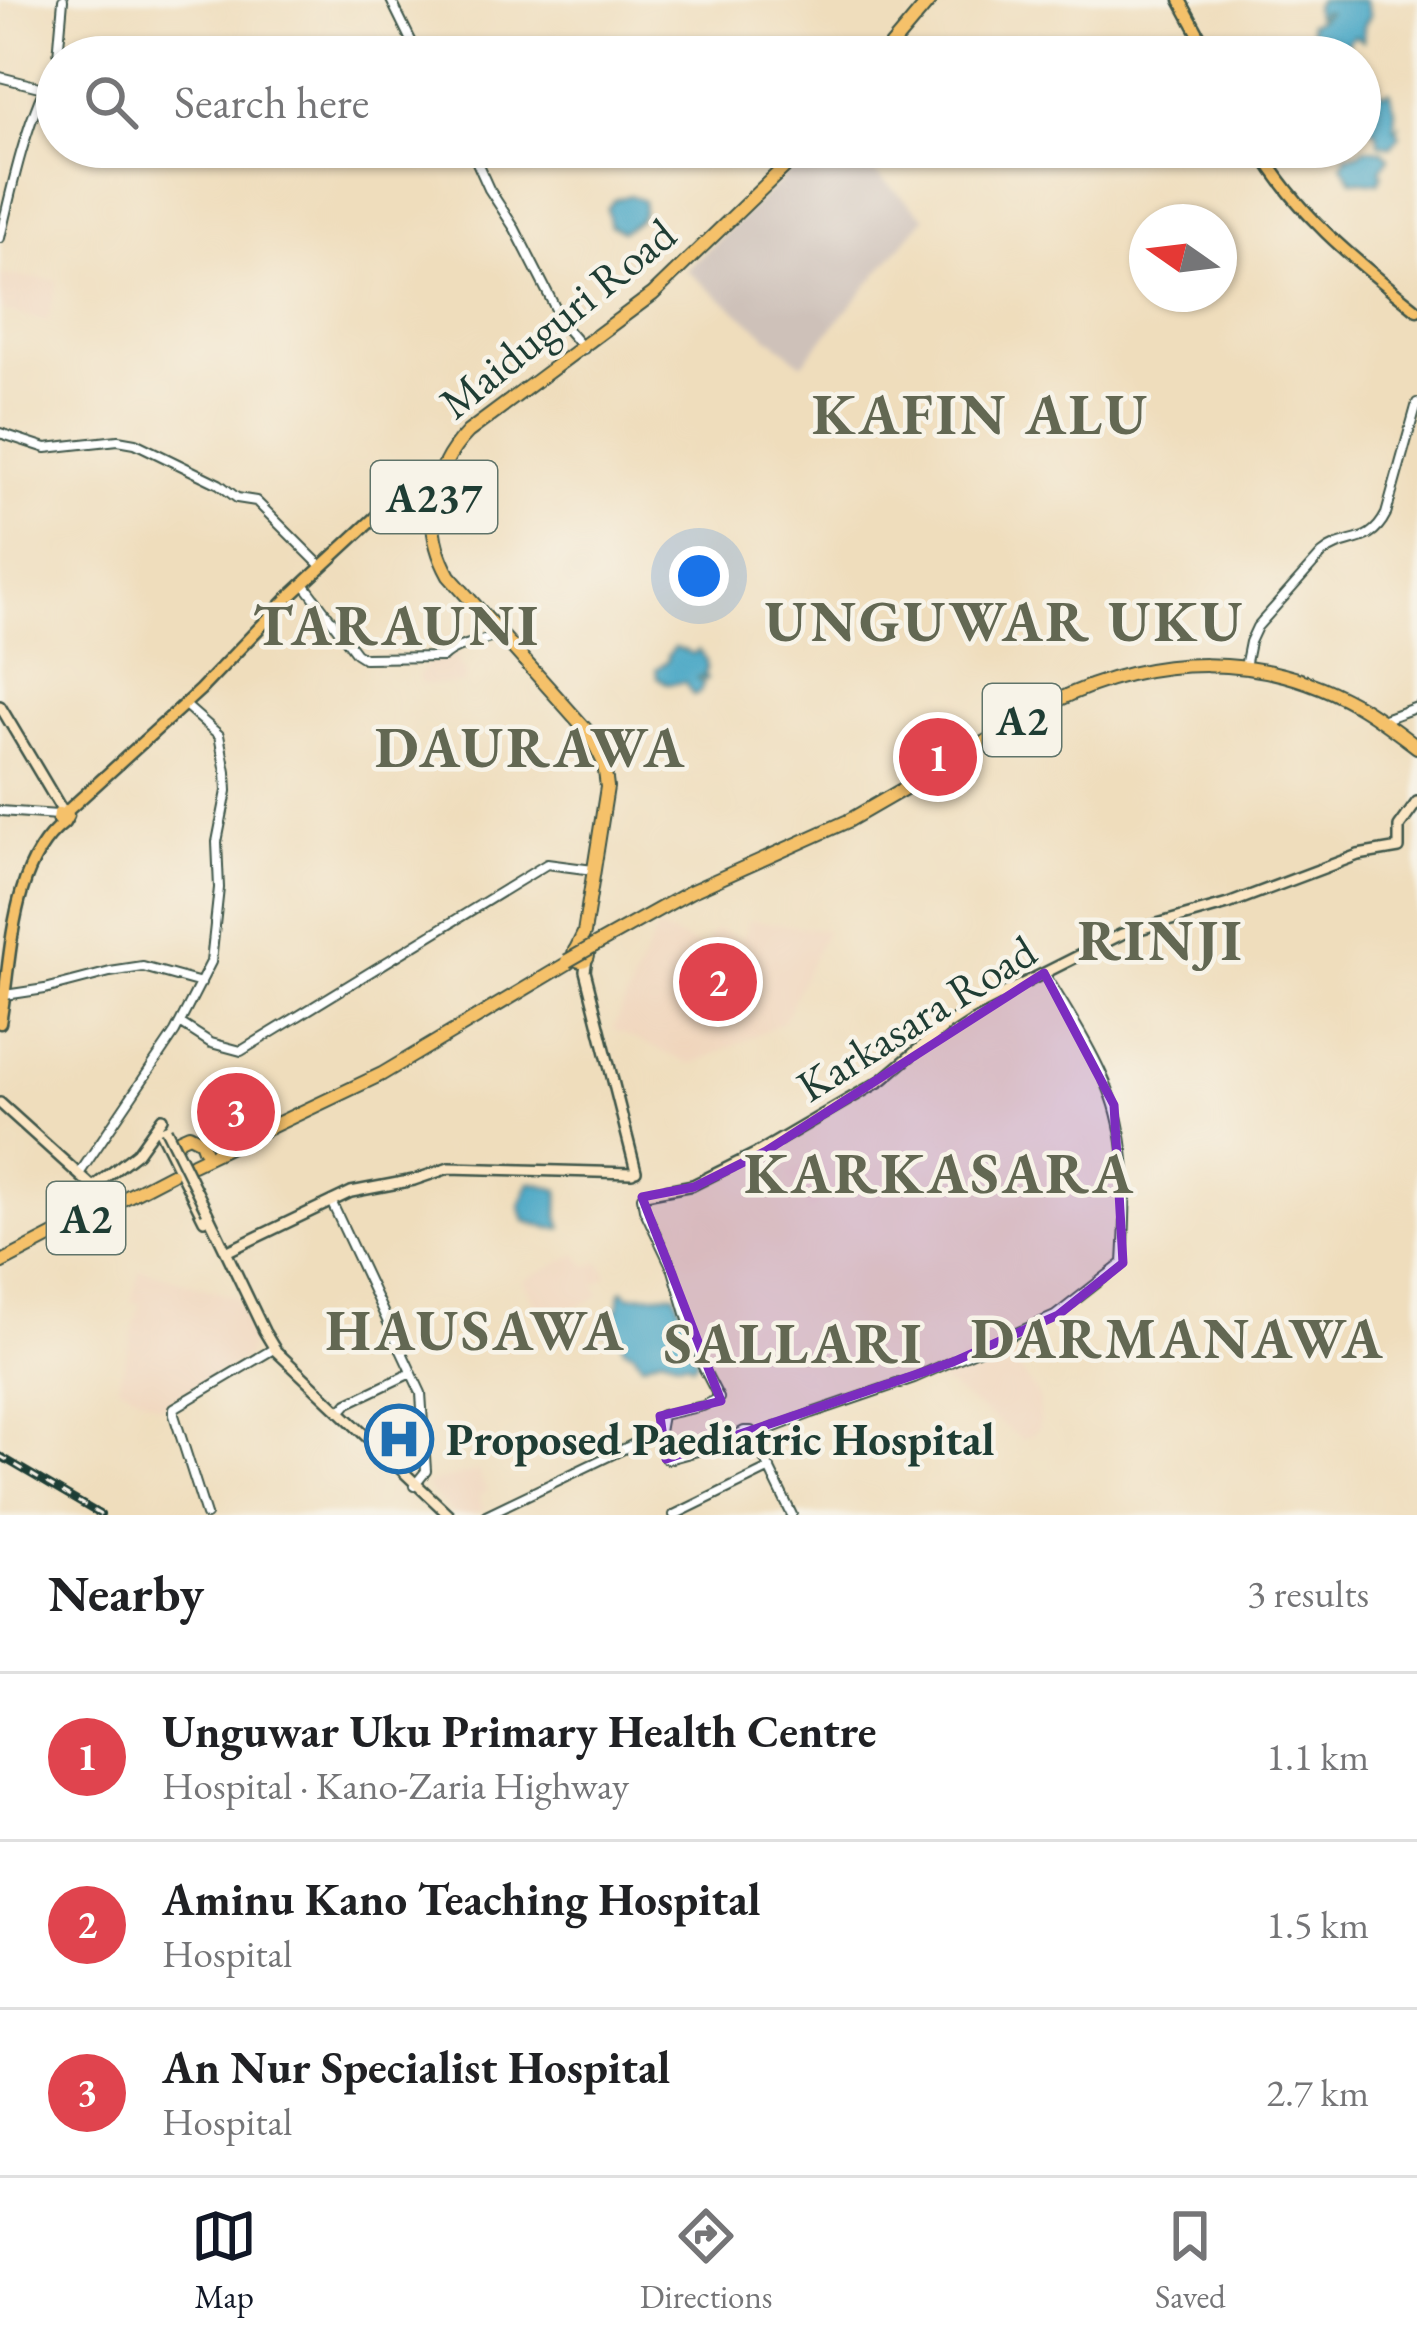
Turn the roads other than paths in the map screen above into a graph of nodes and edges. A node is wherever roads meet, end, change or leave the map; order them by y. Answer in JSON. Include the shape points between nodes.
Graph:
{"nodes":[{"id":1,"x":64,"y":0,"type":"edge"},
{"id":2,"x":391,"y":0,"type":"edge"},
{"id":3,"x":931,"y":0,"type":"edge"},
{"id":4,"x":1178,"y":0,"type":"edge"},
{"id":5,"x":60,"y":36,"type":"edge"},
{"id":6,"x":409,"y":36,"type":"edge"},
{"id":7,"x":901,"y":36,"type":"edge"},
{"id":8,"x":1198,"y":36,"type":"edge"},
{"id":9,"x":0,"y":77,"type":"edge"},
{"id":10,"x":36,"y":86,"type":"edge"},
{"id":11,"x":36,"y":108,"type":"edge"},
{"id":12,"x":480,"y":168,"type":"edge"},
{"id":13,"x":785,"y":168,"type":"edge"},
{"id":14,"x":1272,"y":168,"type":"edge"},
{"id":15,"x":0,"y":238,"type":"edge"},
{"id":16,"x":1417,"y":308,"type":"edge"},
{"id":17,"x":583,"y":350,"type":"junction"},
{"id":18,"x":1417,"y":403,"type":"edge"},
{"id":19,"x":0,"y":433,"type":"edge"},
{"id":20,"x":436,"y":481,"type":"junction"},
{"id":21,"x":321,"y":567,"type":"junction"},
{"id":22,"x":304,"y":584,"type":"junction"},
{"id":23,"x":499,"y":634,"type":"junction"},
{"id":24,"x":1245,"y":667,"type":"junction"},
{"id":25,"x":186,"y":706,"type":"junction"},
{"id":26,"x":1417,"y":707,"type":"edge"},
{"id":27,"x":0,"y":708,"type":"edge"},
{"id":28,"x":1379,"y":721,"type":"junction"},
{"id":29,"x":1417,"y":749,"type":"edge"},
{"id":30,"x":1417,"y":802,"type":"edge"},
{"id":31,"x":0,"y":812,"type":"edge"},
{"id":32,"x":61,"y":816,"type":"junction"},
{"id":33,"x":594,"y":872,"type":"junction"},
{"id":34,"x":646,"y":918,"type":"junction"},
{"id":35,"x":8,"y":936,"type":"edge"},
{"id":36,"x":416,"y":948,"type":"dead end"},
{"id":37,"x":583,"y":955,"type":"junction"},
{"id":38,"x":1044,"y":972,"type":"junction"},
{"id":39,"x":205,"y":980,"type":"junction"},
{"id":40,"x":6,"y":995,"type":"edge"},
{"id":41,"x":0,"y":1023,"type":"edge"},
{"id":42,"x":181,"y":1025,"type":"junction"},
{"id":43,"x":0,"y":1103,"type":"edge"},
{"id":44,"x":162,"y":1125,"type":"junction"},
{"id":45,"x":180,"y":1141,"type":"junction"},
{"id":46,"x":185,"y":1166,"type":"junction"},
{"id":47,"x":79,"y":1174,"type":"junction"},
{"id":48,"x":634,"y":1175,"type":"junction"},
{"id":49,"x":93,"y":1187,"type":"junction"},
{"id":50,"x":128,"y":1193,"type":"junction"},
{"id":51,"x":644,"y":1196,"type":"junction"},
{"id":52,"x":107,"y":1202,"type":"junction"},
{"id":53,"x":331,"y":1202,"type":"junction"},
{"id":54,"x":208,"y":1218,"type":"junction"},
{"id":55,"x":226,"y":1253,"type":"junction"},
{"id":56,"x":0,"y":1261,"type":"edge"},
{"id":57,"x":274,"y":1350,"type":"junction"},
{"id":58,"x":411,"y":1373,"type":"junction"},
{"id":59,"x":340,"y":1412,"type":"junction"},
{"id":60,"x":656,"y":1434,"type":"junction"},
{"id":61,"x":754,"y":1435,"type":"junction"},
{"id":62,"x":770,"y":1468,"type":"junction"},
{"id":63,"x":415,"y":1485,"type":"junction"},
{"id":64,"x":207,"y":1515,"type":"edge"},
{"id":65,"x":447,"y":1515,"type":"edge"},
{"id":66,"x":487,"y":1515,"type":"edge"},
{"id":67,"x":674,"y":1515,"type":"edge"},
{"id":68,"x":792,"y":1515,"type":"edge"}],
"edges":[{"from":1,"to":5,"type":"street"},
{"from":2,"to":6,"type":"street"},
{"from":3,"to":7,"type":"highway"},
{"from":4,"to":8,"type":"main road"},
{"from":9,"to":10,"type":"street"},
{"from":11,"to":15,"type":"street"},
{"from":12,"to":17,"type":"street"},
{"from":13,"to":17,"type":"highway","name":"Maiduguri Road","number":"A237"},
{"from":14,"to":16,"type":"main road","via":[[1314,224]]},
{"from":17,"to":20,"type":"highway","name":"Maiduguri Road","number":"A237","via":[[474,427]]},
{"from":18,"to":24,"type":"street","via":[[1383,521],[1367,537],[1322,554],[1257,627]]},
{"from":19,"to":21,"type":"street","via":[[46,448],[135,443],[256,501]]},
{"from":20,"to":21,"type":"main road","via":[[419,478]]},
{"from":20,"to":23,"type":"highway","number":"A237","via":[[439,558]]},
{"from":21,"to":22,"type":"main road"},
{"from":22,"to":23,"type":"street","via":[[364,658],[444,657]]},
{"from":22,"to":25,"type":"main road"},
{"from":23,"to":33,"type":"highway","number":"A237","via":[[602,754],[607,787]]},
{"from":24,"to":28,"type":"highway","number":"A2","via":[[1318,687]]},
{"from":24,"to":34,"type":"highway","number":"A2","via":[[1158,667],[1085,687],[848,821]]},
{"from":25,"to":32,"type":"main road"},
{"from":25,"to":39,"type":"street","via":[[220,737],[226,772]]},
{"from":26,"to":28,"type":"street"},
{"from":27,"to":32,"type":"main road"},
{"from":28,"to":29,"type":"highway","number":"A2"},
{"from":28,"to":34,"type":"highway","number":"A2","via":[[1307,685],[1252,671],[1184,667],[1117,679],[1062,700],[848,824]]},
{"from":30,"to":38,"type":"main road","name":"Karkasara Road","via":[[1400,827],[1399,848],[1129,931]]},
{"from":31,"to":32,"type":"street"},
{"from":32,"to":35,"type":"main road","via":[[27,875]]},
{"from":33,"to":36,"type":"street","via":[[548,867]]},
{"from":33,"to":37,"type":"highway","number":"A237"},
{"from":33,"to":37,"type":"highway","number":"A237","via":[[593,934]]},
{"from":33,"to":42,"type":"street","via":[[547,864],[238,1051]]},
{"from":34,"to":37,"type":"highway","number":"A2"},
{"from":35,"to":40,"type":"main road"},
{"from":37,"to":46,"type":"highway","number":"A2","via":[[383,1073]]},
{"from":37,"to":48,"type":"main road"},
{"from":38,"to":51,"type":"main road","name":"Karkasara Road","via":[[967,1012],[884,1081],[766,1151],[694,1187]]},
{"from":38,"to":61,"type":"street","via":[[1114,1105],[1124,1154],[1124,1263],[1058,1315],[877,1393]]},
{"from":39,"to":40,"type":"street","via":[[143,967]]},
{"from":39,"to":42,"type":"street"},
{"from":40,"to":41,"type":"main road"},
{"from":42,"to":47,"type":"street"},
{"from":43,"to":47,"type":"main road"},
{"from":44,"to":45,"type":"main road","bridge":true},
{"from":44,"to":46,"type":"main road"},
{"from":44,"to":49,"type":"main road"},
{"from":44,"to":54,"type":"main road","bridge":true},
{"from":45,"to":46,"type":"highway","via":[[196,1137]]},
{"from":45,"to":54,"type":"main road","bridge":true},
{"from":46,"to":50,"type":"highway","number":"A2"},
{"from":46,"to":54,"type":"main road"},
{"from":47,"to":49,"type":"main road"},
{"from":48,"to":51,"type":"main road"},
{"from":48,"to":53,"type":"main road","via":[[452,1169]]},
{"from":49,"to":52,"type":"main road"},
{"from":50,"to":52,"type":"highway","number":"A2"},
{"from":50,"to":56,"type":"highway","number":"A2"},
{"from":51,"to":60,"type":"street","via":[[719,1398],[662,1415]]},
{"from":52,"to":56,"type":"highway","number":"A2"},
{"from":53,"to":55,"type":"main road"},
{"from":53,"to":58,"type":"street"},
{"from":54,"to":55,"type":"main road"},
{"from":54,"to":57,"type":"main road"},
{"from":55,"to":57,"type":"main road"},
{"from":57,"to":59,"type":"main road"},
{"from":57,"to":63,"type":"main road"},
{"from":57,"to":64,"type":"street","via":[[173,1410]]},
{"from":58,"to":59,"type":"street"},
{"from":58,"to":63,"type":"street","via":[[421,1393],[426,1469]]},
{"from":59,"to":63,"type":"main road"},
{"from":60,"to":61,"type":"street","via":[[666,1459],[745,1431]]},
{"from":60,"to":66,"type":"street"},
{"from":61,"to":62,"type":"street"},
{"from":62,"to":67,"type":"street"},
{"from":62,"to":68,"type":"street"},
{"from":63,"to":65,"type":"main road"}]}
